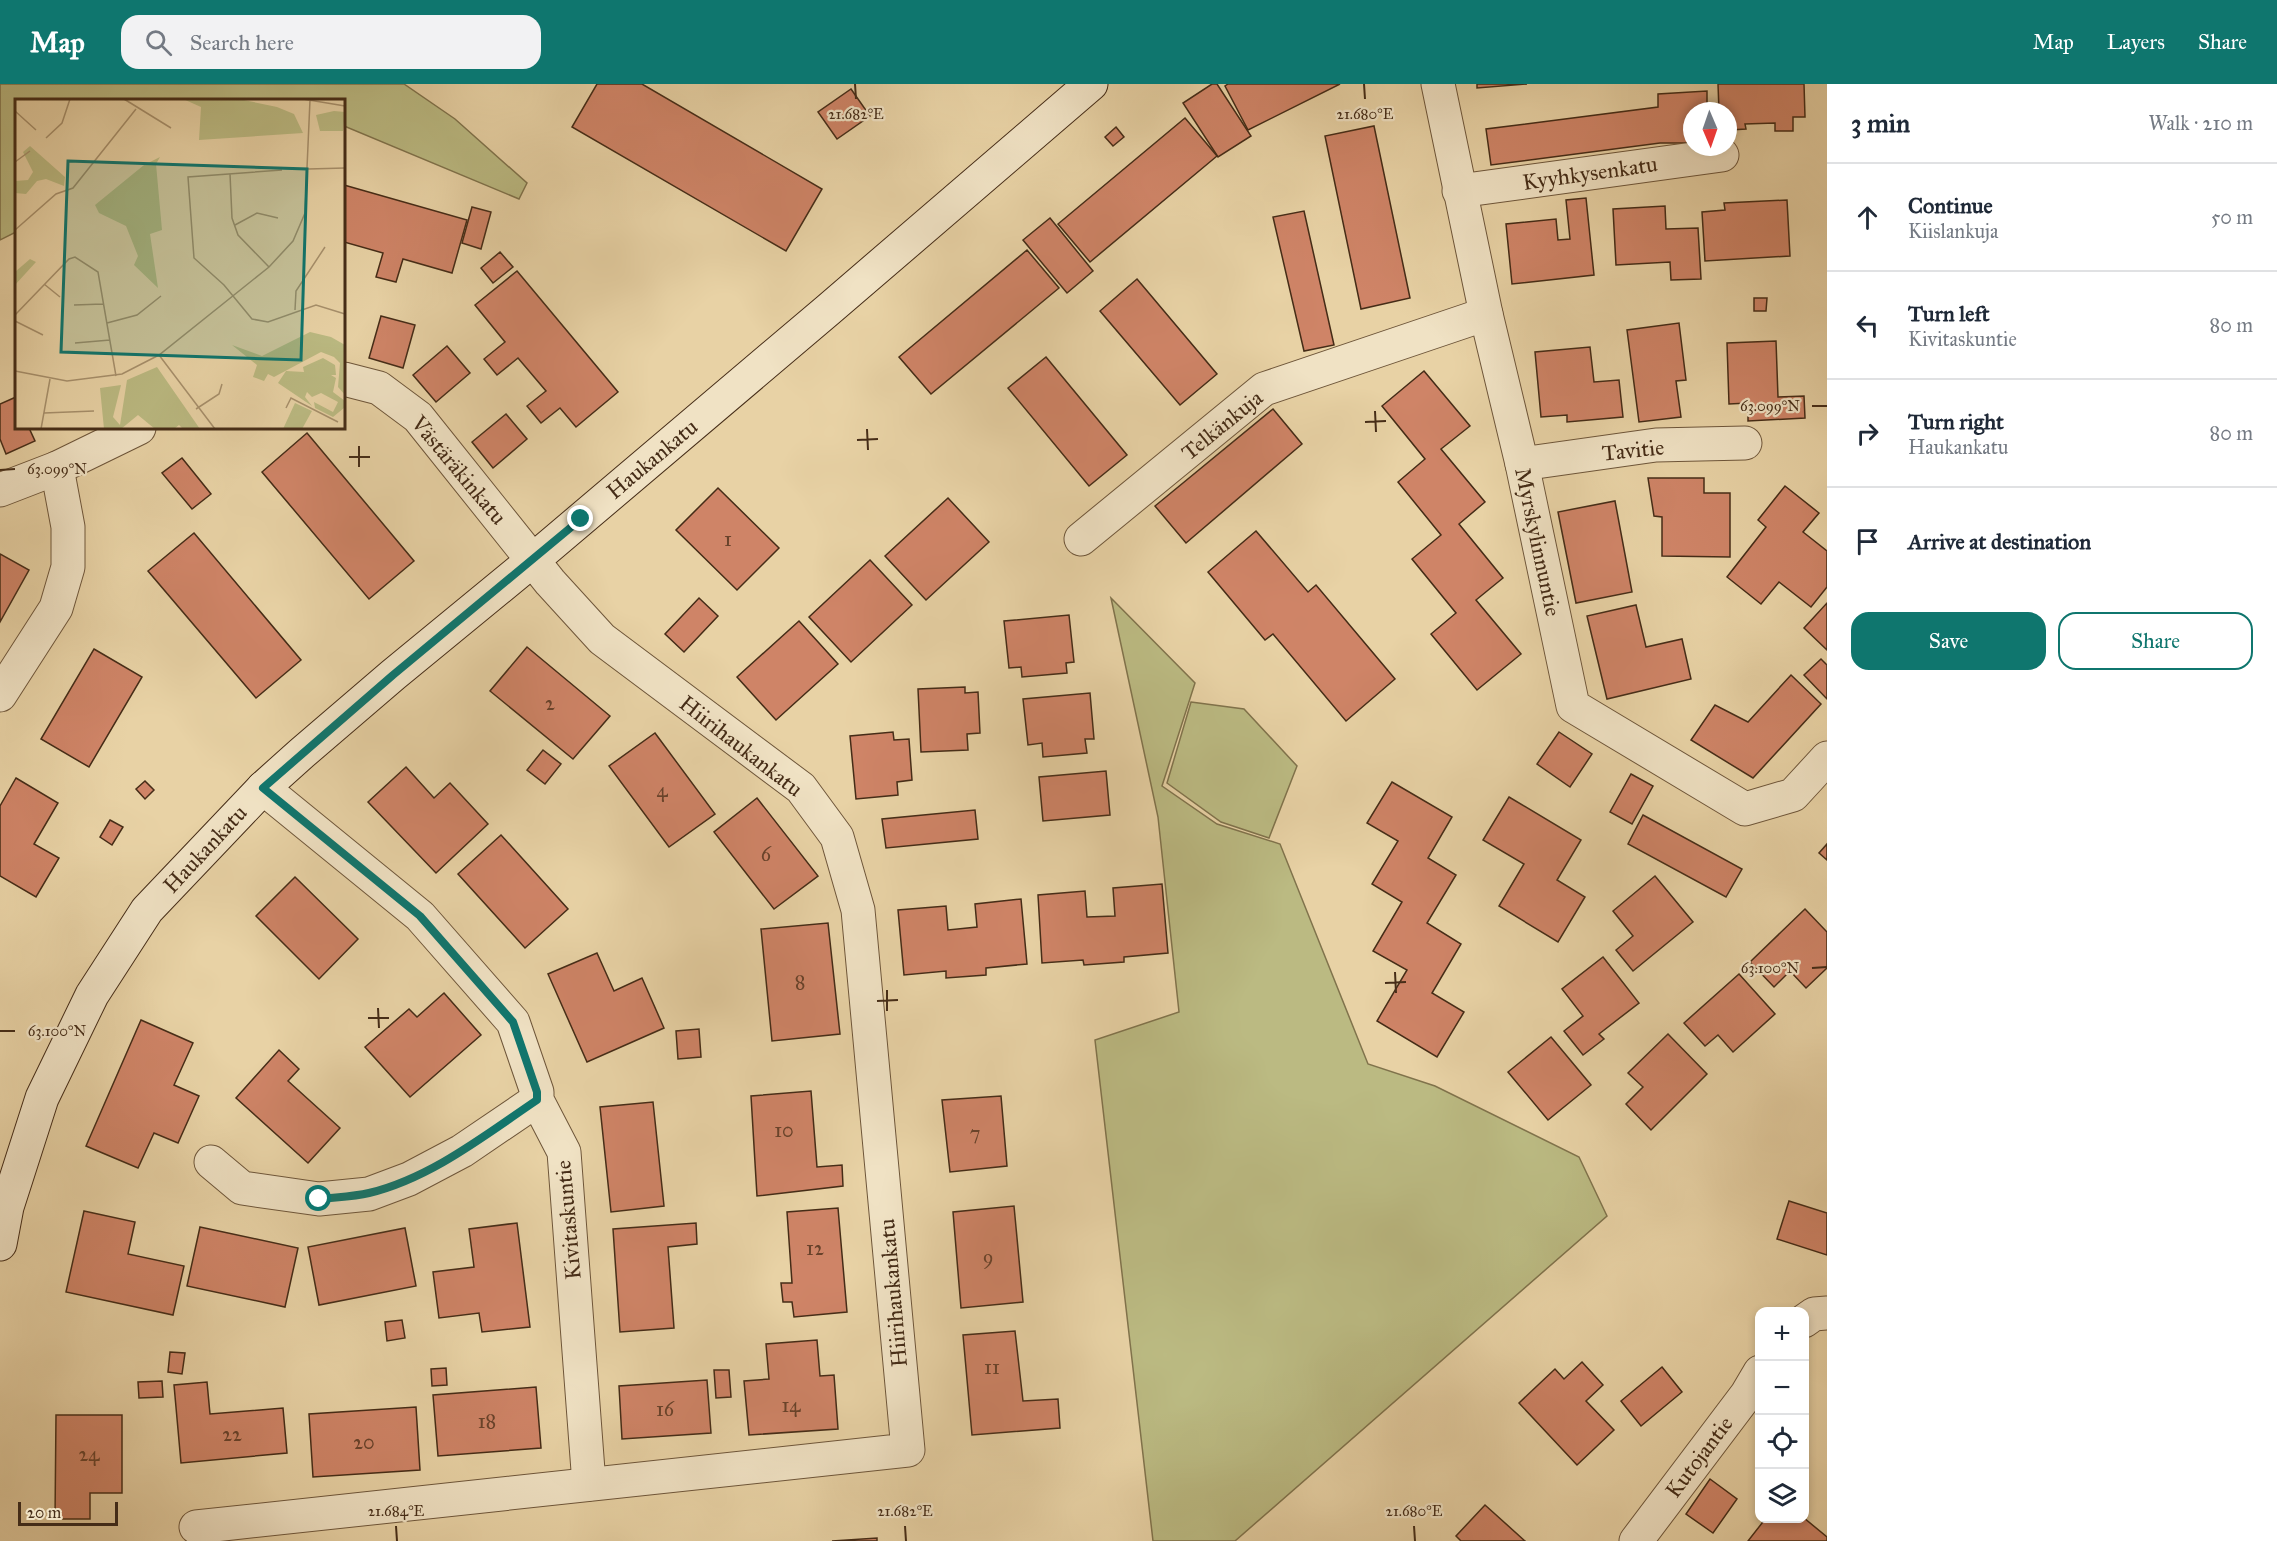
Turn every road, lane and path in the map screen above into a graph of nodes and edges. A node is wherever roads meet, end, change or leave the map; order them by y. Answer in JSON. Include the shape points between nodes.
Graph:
{"nodes":[{"id":1,"x":1438,"y":84,"type":"edge"},
{"id":2,"x":1084,"y":86,"type":"edge"},
{"id":3,"x":1722,"y":156,"type":"dead end"},
{"id":4,"x":1459,"y":191,"type":"junction"},
{"id":5,"x":1486,"y":314,"type":"junction"},
{"id":6,"x":345,"y":379,"type":"edge"},
{"id":7,"x":137,"y":429,"type":"edge"},
{"id":8,"x":1745,"y":443,"type":"dead end"},
{"id":9,"x":1522,"y":464,"type":"junction"},
{"id":10,"x":57,"y":468,"type":"junction"},
{"id":11,"x":0,"y":490,"type":"edge"},
{"id":12,"x":1081,"y":539,"type":"dead end"},
{"id":13,"x":533,"y":560,"type":"junction"},
{"id":14,"x":0,"y":695,"type":"edge"},
{"id":15,"x":1827,"y":758,"type":"edge"},
{"id":16,"x":263,"y":788,"type":"junction"},
{"id":17,"x":537,"y":1100,"type":"junction"},
{"id":18,"x":211,"y":1162,"type":"dead end"},
{"id":19,"x":0,"y":1244,"type":"edge"},
{"id":20,"x":1827,"y":1313,"type":"edge"},
{"id":21,"x":1809,"y":1317,"type":"edge"},
{"id":22,"x":1755,"y":1381,"type":"edge"},
{"id":23,"x":589,"y":1484,"type":"junction"},
{"id":24,"x":196,"y":1527,"type":"dead end"},
{"id":25,"x":1635,"y":1541,"type":"edge"}],
"edges":[{"from":1,"to":4,"type":"street","name":"Myrskylinnuntie"},
{"from":2,"to":13,"type":"street","name":"Haukankatu"},
{"from":3,"to":4,"type":"street","name":"Kyyhkysenkatu"},
{"from":4,"to":5,"type":"street","name":"Myrskylinnuntie"},
{"from":5,"to":9,"type":"street","name":"Myrskylinnuntie"},
{"from":5,"to":12,"type":"street","name":"Telkänkuja","via":[[1264,389]]},
{"from":6,"to":13,"type":"street","name":"Västäräkinkatu","via":[[379,388],[418,417]]},
{"from":7,"to":10,"type":"street"},
{"from":8,"to":9,"type":"street","name":"Tavitie","via":[[1656,445]]},
{"from":9,"to":15,"type":"street","name":"Myrskylinnuntie","via":[[1573,706],[1745,808],[1793,795]]},
{"from":10,"to":11,"type":"street"},
{"from":10,"to":14,"type":"street","via":[[68,527],[68,567],[56,608]]},
{"from":13,"to":16,"type":"street","name":"Haukankatu"},
{"from":13,"to":23,"type":"street","name":"Hiirihaukankatu","via":[[602,639],[801,788],[837,837],[858,910],[908,1450]]},
{"from":16,"to":17,"type":"street","name":"Kivitaskuntie","via":[[420,916],[513,1022]]},
{"from":16,"to":19,"type":"street","name":"Haukankatu","via":[[147,910],[92,995],[42,1098],[7,1207]]},
{"from":17,"to":18,"type":"street","via":[[462,1151],[409,1179],[369,1194],[319,1199],[242,1188]]},
{"from":17,"to":23,"type":"street","name":"Kivitaskuntie","via":[[564,1152]]},
{"from":20,"to":21,"type":"street"},
{"from":22,"to":25,"type":"street","name":"Kutojantie"},
{"from":23,"to":24,"type":"street","name":"Hiirihaukankatu"}]}
